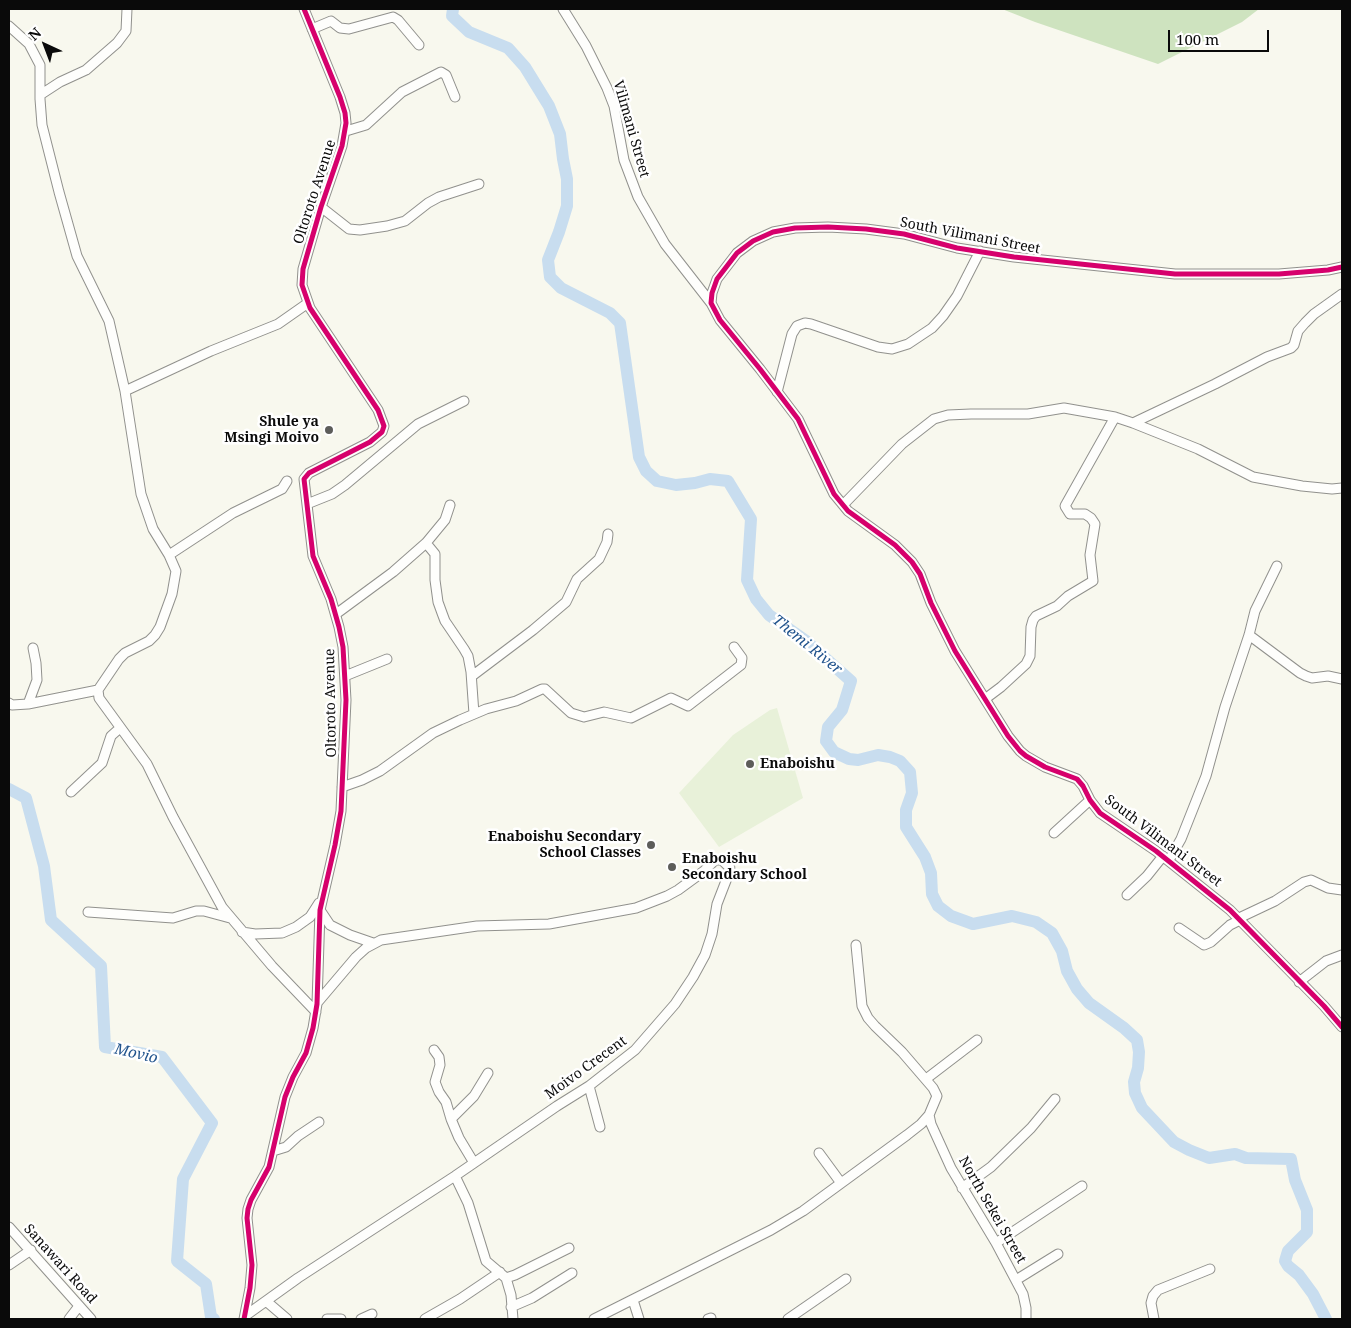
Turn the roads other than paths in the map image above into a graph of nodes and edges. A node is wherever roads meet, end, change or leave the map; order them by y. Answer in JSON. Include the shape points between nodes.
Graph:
{"nodes":[{"id":1,"x":127,"y":9,"type":"edge"},
{"id":2,"x":304,"y":9,"type":"edge"},
{"id":3,"x":563,"y":9,"type":"edge"},
{"id":4,"x":9,"y":26,"type":"edge"},
{"id":5,"x":312,"y":29,"type":"junction"},
{"id":6,"x":419,"y":45,"type":"dead end"},
{"id":7,"x":40,"y":95,"type":"junction"},
{"id":8,"x":454,"y":96,"type":"dead end"},
{"id":9,"x":346,"y":131,"type":"junction"},
{"id":10,"x":479,"y":184,"type":"dead end"},
{"id":11,"x":321,"y":207,"type":"junction"},
{"id":12,"x":980,"y":251,"type":"junction"},
{"id":13,"x":1342,"y":268,"type":"edge"},
{"id":14,"x":1342,"y":294,"type":"edge"},
{"id":15,"x":308,"y":303,"type":"junction"},
{"id":16,"x":711,"y":303,"type":"junction"},
{"id":17,"x":125,"y":391,"type":"junction"},
{"id":18,"x":777,"y":392,"type":"junction"},
{"id":19,"x":464,"y":401,"type":"dead end"},
{"id":20,"x":1114,"y":417,"type":"junction"},
{"id":21,"x":1133,"y":423,"type":"junction"},
{"id":22,"x":287,"y":481,"type":"dead end"},
{"id":23,"x":1342,"y":488,"type":"edge"},
{"id":24,"x":307,"y":504,"type":"junction"},
{"id":25,"x":450,"y":505,"type":"dead end"},
{"id":26,"x":843,"y":505,"type":"junction"},
{"id":27,"x":608,"y":534,"type":"dead end"},
{"id":28,"x":426,"y":543,"type":"junction"},
{"id":29,"x":169,"y":555,"type":"junction"},
{"id":30,"x":1277,"y":566,"type":"dead end"},
{"id":31,"x":336,"y":614,"type":"junction"},
{"id":32,"x":1249,"y":635,"type":"junction"},
{"id":33,"x":734,"y":647,"type":"dead end"},
{"id":34,"x":33,"y":648,"type":"dead end"},
{"id":35,"x":387,"y":660,"type":"dead end"},
{"id":36,"x":345,"y":676,"type":"junction"},
{"id":37,"x":472,"y":676,"type":"junction"},
{"id":38,"x":1342,"y":679,"type":"edge"},
{"id":39,"x":98,"y":690,"type":"junction"},
{"id":40,"x":985,"y":699,"type":"junction"},
{"id":41,"x":9,"y":703,"type":"edge"},
{"id":42,"x":28,"y":704,"type":"junction"},
{"id":43,"x":474,"y":714,"type":"junction"},
{"id":44,"x":120,"y":728,"type":"junction"},
{"id":45,"x":342,"y":787,"type":"junction"},
{"id":46,"x":71,"y":792,"type":"dead end"},
{"id":47,"x":1090,"y":800,"type":"junction"},
{"id":48,"x":1054,"y":833,"type":"dead end"},
{"id":49,"x":1166,"y":858,"type":"junction"},
{"id":50,"x":1342,"y":890,"type":"edge"},
{"id":51,"x":1126,"y":895,"type":"dead end"},
{"id":52,"x":322,"y":900,"type":"junction"},
{"id":53,"x":320,"y":910,"type":"junction"},
{"id":54,"x":88,"y":912,"type":"dead end"},
{"id":55,"x":230,"y":918,"type":"junction"},
{"id":56,"x":1239,"y":919,"type":"junction"},
{"id":57,"x":1178,"y":928,"type":"dead end"},
{"id":58,"x":242,"y":932,"type":"junction"},
{"id":59,"x":373,"y":943,"type":"junction"},
{"id":60,"x":856,"y":945,"type":"dead end"},
{"id":61,"x":1342,"y":954,"type":"edge"},
{"id":62,"x":1299,"y":982,"type":"junction"},
{"id":63,"x":316,"y":1008,"type":"junction"},
{"id":64,"x":1342,"y":1026,"type":"edge"},
{"id":65,"x":978,"y":1040,"type":"dead end"},
{"id":66,"x":434,"y":1050,"type":"dead end"},
{"id":67,"x":488,"y":1073,"type":"dead end"},
{"id":68,"x":926,"y":1079,"type":"junction"},
{"id":69,"x":589,"y":1086,"type":"junction"},
{"id":70,"x":1056,"y":1099,"type":"dead end"},
{"id":71,"x":929,"y":1115,"type":"junction"},
{"id":72,"x":450,"y":1119,"type":"junction"},
{"id":73,"x":318,"y":1122,"type":"dead end"},
{"id":74,"x":600,"y":1127,"type":"dead end"},
{"id":75,"x":273,"y":1151,"type":"junction"},
{"id":76,"x":819,"y":1153,"type":"dead end"},
{"id":77,"x":474,"y":1162,"type":"junction"},
{"id":78,"x":455,"y":1176,"type":"junction"},
{"id":79,"x":841,"y":1183,"type":"junction"},
{"id":80,"x":1082,"y":1186,"type":"dead end"},
{"id":81,"x":962,"y":1188,"type":"junction"},
{"id":82,"x":9,"y":1227,"type":"edge"},
{"id":83,"x":996,"y":1243,"type":"junction"},
{"id":84,"x":569,"y":1248,"type":"dead end"},
{"id":85,"x":30,"y":1250,"type":"junction"},
{"id":86,"x":1058,"y":1254,"type":"dead end"},
{"id":87,"x":9,"y":1265,"type":"edge"},
{"id":88,"x":1210,"y":1270,"type":"dead end"},
{"id":89,"x":572,"y":1272,"type":"dead end"},
{"id":90,"x":503,"y":1275,"type":"junction"},
{"id":91,"x":846,"y":1280,"type":"dead end"},
{"id":92,"x":1016,"y":1280,"type":"junction"},
{"id":93,"x":633,"y":1300,"type":"junction"},
{"id":94,"x":266,"y":1301,"type":"junction"},
{"id":95,"x":79,"y":1306,"type":"junction"},
{"id":96,"x":511,"y":1307,"type":"junction"},
{"id":97,"x":372,"y":1314,"type":"dead end"},
{"id":98,"x":245,"y":1318,"type":"edge"},
{"id":99,"x":69,"y":1319,"type":"edge"},
{"id":100,"x":91,"y":1319,"type":"edge"},
{"id":101,"x":288,"y":1319,"type":"edge"},
{"id":102,"x":327,"y":1319,"type":"edge"},
{"id":103,"x":341,"y":1319,"type":"edge"},
{"id":104,"x":361,"y":1319,"type":"edge"},
{"id":105,"x":425,"y":1319,"type":"edge"},
{"id":106,"x":513,"y":1319,"type":"edge"},
{"id":107,"x":594,"y":1319,"type":"edge"},
{"id":108,"x":639,"y":1319,"type":"edge"},
{"id":109,"x":788,"y":1319,"type":"edge"},
{"id":110,"x":1026,"y":1319,"type":"edge"},
{"id":111,"x":1154,"y":1319,"type":"edge"}],
"edges":[{"from":1,"to":7,"type":"street","via":[[126,32],[117,43],[86,70]]},
{"from":2,"to":5,"type":"street","name":"Oltoroto Avenue"},
{"from":3,"to":16,"type":"street","name":"Vilimani Street","via":[[607,88],[614,106],[624,160],[638,197],[665,244]]},
{"from":4,"to":7,"type":"street","via":[[29,44],[37,57],[41,71]]},
{"from":5,"to":6,"type":"street","via":[[330,21],[340,28],[349,29],[393,17]]},
{"from":5,"to":9,"type":"street","name":"Oltoroto Avenue","via":[[345,113]]},
{"from":7,"to":17,"type":"street","via":[[42,125],[73,244],[109,321]]},
{"from":8,"to":9,"type":"street","via":[[446,75],[439,73],[402,92],[366,125]]},
{"from":9,"to":11,"type":"street","name":"Oltoroto Avenue"},
{"from":10,"to":11,"type":"street","via":[[434,200],[404,221],[360,230],[349,229]]},
{"from":11,"to":15,"type":"street","name":"Oltoroto Avenue","via":[[303,269],[302,285]]},
{"from":12,"to":13,"type":"street","name":"South Vilimani Street","via":[[1175,274],[1279,274]]},
{"from":12,"to":16,"type":"street","name":"South Vilimani Street","via":[[866,229],[795,228],[773,232],[753,241],[726,266],[717,279]]},
{"from":12,"to":18,"type":"street","via":[[943,316],[908,344],[892,349],[878,347],[811,324],[797,326]]},
{"from":14,"to":21,"type":"street","via":[[1305,323],[1290,348]]},
{"from":15,"to":17,"type":"street","via":[[278,324]]},
{"from":15,"to":24,"type":"street","name":"Oltoroto Avenue","via":[[378,410],[384,426],[370,442],[306,476]]},
{"from":16,"to":18,"type":"street","name":"South Vilimani Street","via":[[720,320]]},
{"from":17,"to":29,"type":"street","via":[[142,494],[153,528]]},
{"from":18,"to":26,"type":"street","name":"South Vilimani Street","via":[[798,419],[823,475]]},
{"from":19,"to":24,"type":"street","via":[[418,424],[345,485]]},
{"from":20,"to":21,"type":"street"},
{"from":20,"to":26,"type":"street","via":[[1064,408],[1028,414],[971,414],[934,419],[902,444]]},
{"from":20,"to":40,"type":"street","via":[[1066,506],[1070,514],[1084,514],[1095,524],[1090,555],[1093,581],[1036,616],[1031,627],[1030,656],[1026,664]]},
{"from":21,"to":23,"type":"street","via":[[1198,449],[1254,477],[1302,486]]},
{"from":22,"to":29,"type":"street","via":[[282,489],[234,513]]},
{"from":24,"to":31,"type":"street","name":"Oltoroto Avenue","via":[[313,556]]},
{"from":25,"to":28,"type":"street","via":[[445,520]]},
{"from":26,"to":40,"type":"street","name":"South Vilimani Street","via":[[912,562],[955,651]]},
{"from":27,"to":37,"type":"street","via":[[599,559],[578,579],[566,602]]},
{"from":28,"to":31,"type":"street"},
{"from":28,"to":37,"type":"street","via":[[435,554],[440,608],[464,649]]},
{"from":29,"to":39,"type":"street","via":[[176,571],[175,580],[160,627],[149,642],[119,659]]},
{"from":30,"to":32,"type":"street","via":[[1260,599]]},
{"from":31,"to":36,"type":"street","name":"Oltoroto Avenue"},
{"from":32,"to":38,"type":"street","via":[[1300,673],[1312,678],[1328,676]]},
{"from":32,"to":49,"type":"street","via":[[1206,776],[1181,839]]},
{"from":33,"to":43,"type":"street","via":[[740,655],[741,665],[688,706],[671,698],[631,718],[604,712],[584,717],[571,712],[542,689]]},
{"from":34,"to":42,"type":"street","via":[[37,680]]},
{"from":35,"to":36,"type":"street"},
{"from":36,"to":45,"type":"street","name":"Oltoroto Avenue"},
{"from":37,"to":43,"type":"street"},
{"from":39,"to":42,"type":"street"},
{"from":39,"to":44,"type":"street","via":[[101,704]]},
{"from":40,"to":47,"type":"street","name":"South Vilimani Street","via":[[1020,751],[1045,767],[1077,780],[1084,786]]},
{"from":41,"to":42,"type":"street"},
{"from":43,"to":45,"type":"street","via":[[433,733],[380,771]]},
{"from":44,"to":46,"type":"street","via":[[112,736],[102,763]]},
{"from":44,"to":55,"type":"street","via":[[147,764]]},
{"from":45,"to":52,"type":"street","name":"Oltoroto Avenue","via":[[339,826]]},
{"from":47,"to":48,"type":"street"},
{"from":47,"to":49,"type":"street","name":"South Vilimani Street","via":[[1106,818]]},
{"from":49,"to":51,"type":"street"},
{"from":49,"to":56,"type":"street","name":"South Vilimani Street"},
{"from":50,"to":56,"type":"street","via":[[1311,880]]},
{"from":52,"to":53,"type":"street","name":"Oltoroto Avenue"},
{"from":52,"to":58,"type":"street","via":[[310,917],[296,928],[282,933]]},
{"from":53,"to":59,"type":"street","via":[[330,925]]},
{"from":53,"to":63,"type":"street","name":"Oltoroto Avenue"},
{"from":54,"to":55,"type":"street","via":[[173,918],[204,911]]},
{"from":55,"to":58,"type":"street"},
{"from":56,"to":57,"type":"street","via":[[1204,945]]},
{"from":56,"to":62,"type":"street","name":"South Vilimani Street"},
{"from":58,"to":63,"type":"street"},
{"from":59,"to":63,"type":"street","name":"Moivo Crecent","via":[[356,957]]},
{"from":59,"to":69,"type":"street","name":"Moivo Crecent","via":[[477,926],[550,924],[636,908],[666,896],[715,860],[722,860],[728,865],[729,873],[717,904],[705,955],[694,977],[635,1050]]},
{"from":60,"to":68,"type":"street","via":[[862,1006],[868,1018]]},
{"from":61,"to":62,"type":"street","via":[[1326,961]]},
{"from":62,"to":64,"type":"street","name":"South Vilimani Street"},
{"from":63,"to":75,"type":"street","name":"Oltoroto Avenue","via":[[309,1046],[285,1096]]},
{"from":65,"to":68,"type":"street"},
{"from":66,"to":72,"type":"street","via":[[440,1065],[435,1082],[446,1102]]},
{"from":67,"to":72,"type":"street","via":[[474,1096]]},
{"from":68,"to":71,"type":"street","via":[[936,1096]]},
{"from":69,"to":74,"type":"street"},
{"from":69,"to":77,"type":"street","name":"Moivo Crecent"},
{"from":70,"to":81,"type":"street","via":[[991,1167]]},
{"from":71,"to":79,"type":"street"},
{"from":71,"to":81,"type":"street","name":"North Sekei Street"},
{"from":72,"to":77,"type":"street"},
{"from":73,"to":75,"type":"street","via":[[286,1147]]},
{"from":75,"to":98,"type":"street","name":"Oltoroto Avenue","via":[[269,1167],[248,1209],[252,1265]]},
{"from":76,"to":79,"type":"street"},
{"from":77,"to":78,"type":"street","name":"Moivo Crecent"},
{"from":78,"to":90,"type":"street","via":[[468,1203],[486,1261]]},
{"from":78,"to":94,"type":"street","name":"Moivo Crecent"},
{"from":79,"to":93,"type":"street","via":[[770,1230]]},
{"from":80,"to":83,"type":"street"},
{"from":81,"to":83,"type":"street","name":"North Sekei Street"},
{"from":82,"to":85,"type":"street","name":"Sanawari Road"},
{"from":83,"to":92,"type":"street","name":"North Sekei Street"},
{"from":84,"to":90,"type":"street","via":[[515,1275]]},
{"from":85,"to":87,"type":"street"},
{"from":85,"to":95,"type":"street","name":"Sanawari Road"},
{"from":86,"to":92,"type":"street"},
{"from":88,"to":111,"type":"street","via":[[1158,1290],[1151,1304]]},
{"from":89,"to":96,"type":"street","via":[[532,1298]]},
{"from":90,"to":96,"type":"street","via":[[511,1295]]},
{"from":90,"to":105,"type":"street"},
{"from":91,"to":109,"type":"street"},
{"from":92,"to":110,"type":"street","name":"North Sekei Street","via":[[1025,1302]]},
{"from":93,"to":107,"type":"street"},
{"from":93,"to":108,"type":"street"},
{"from":94,"to":98,"type":"street","name":"Moivo Crecent"},
{"from":94,"to":101,"type":"street"},
{"from":95,"to":99,"type":"street"},
{"from":95,"to":100,"type":"street","name":"Sanawari Road"},
{"from":96,"to":106,"type":"street"},
{"from":97,"to":104,"type":"street"},
{"from":102,"to":103,"type":"street"}]}
